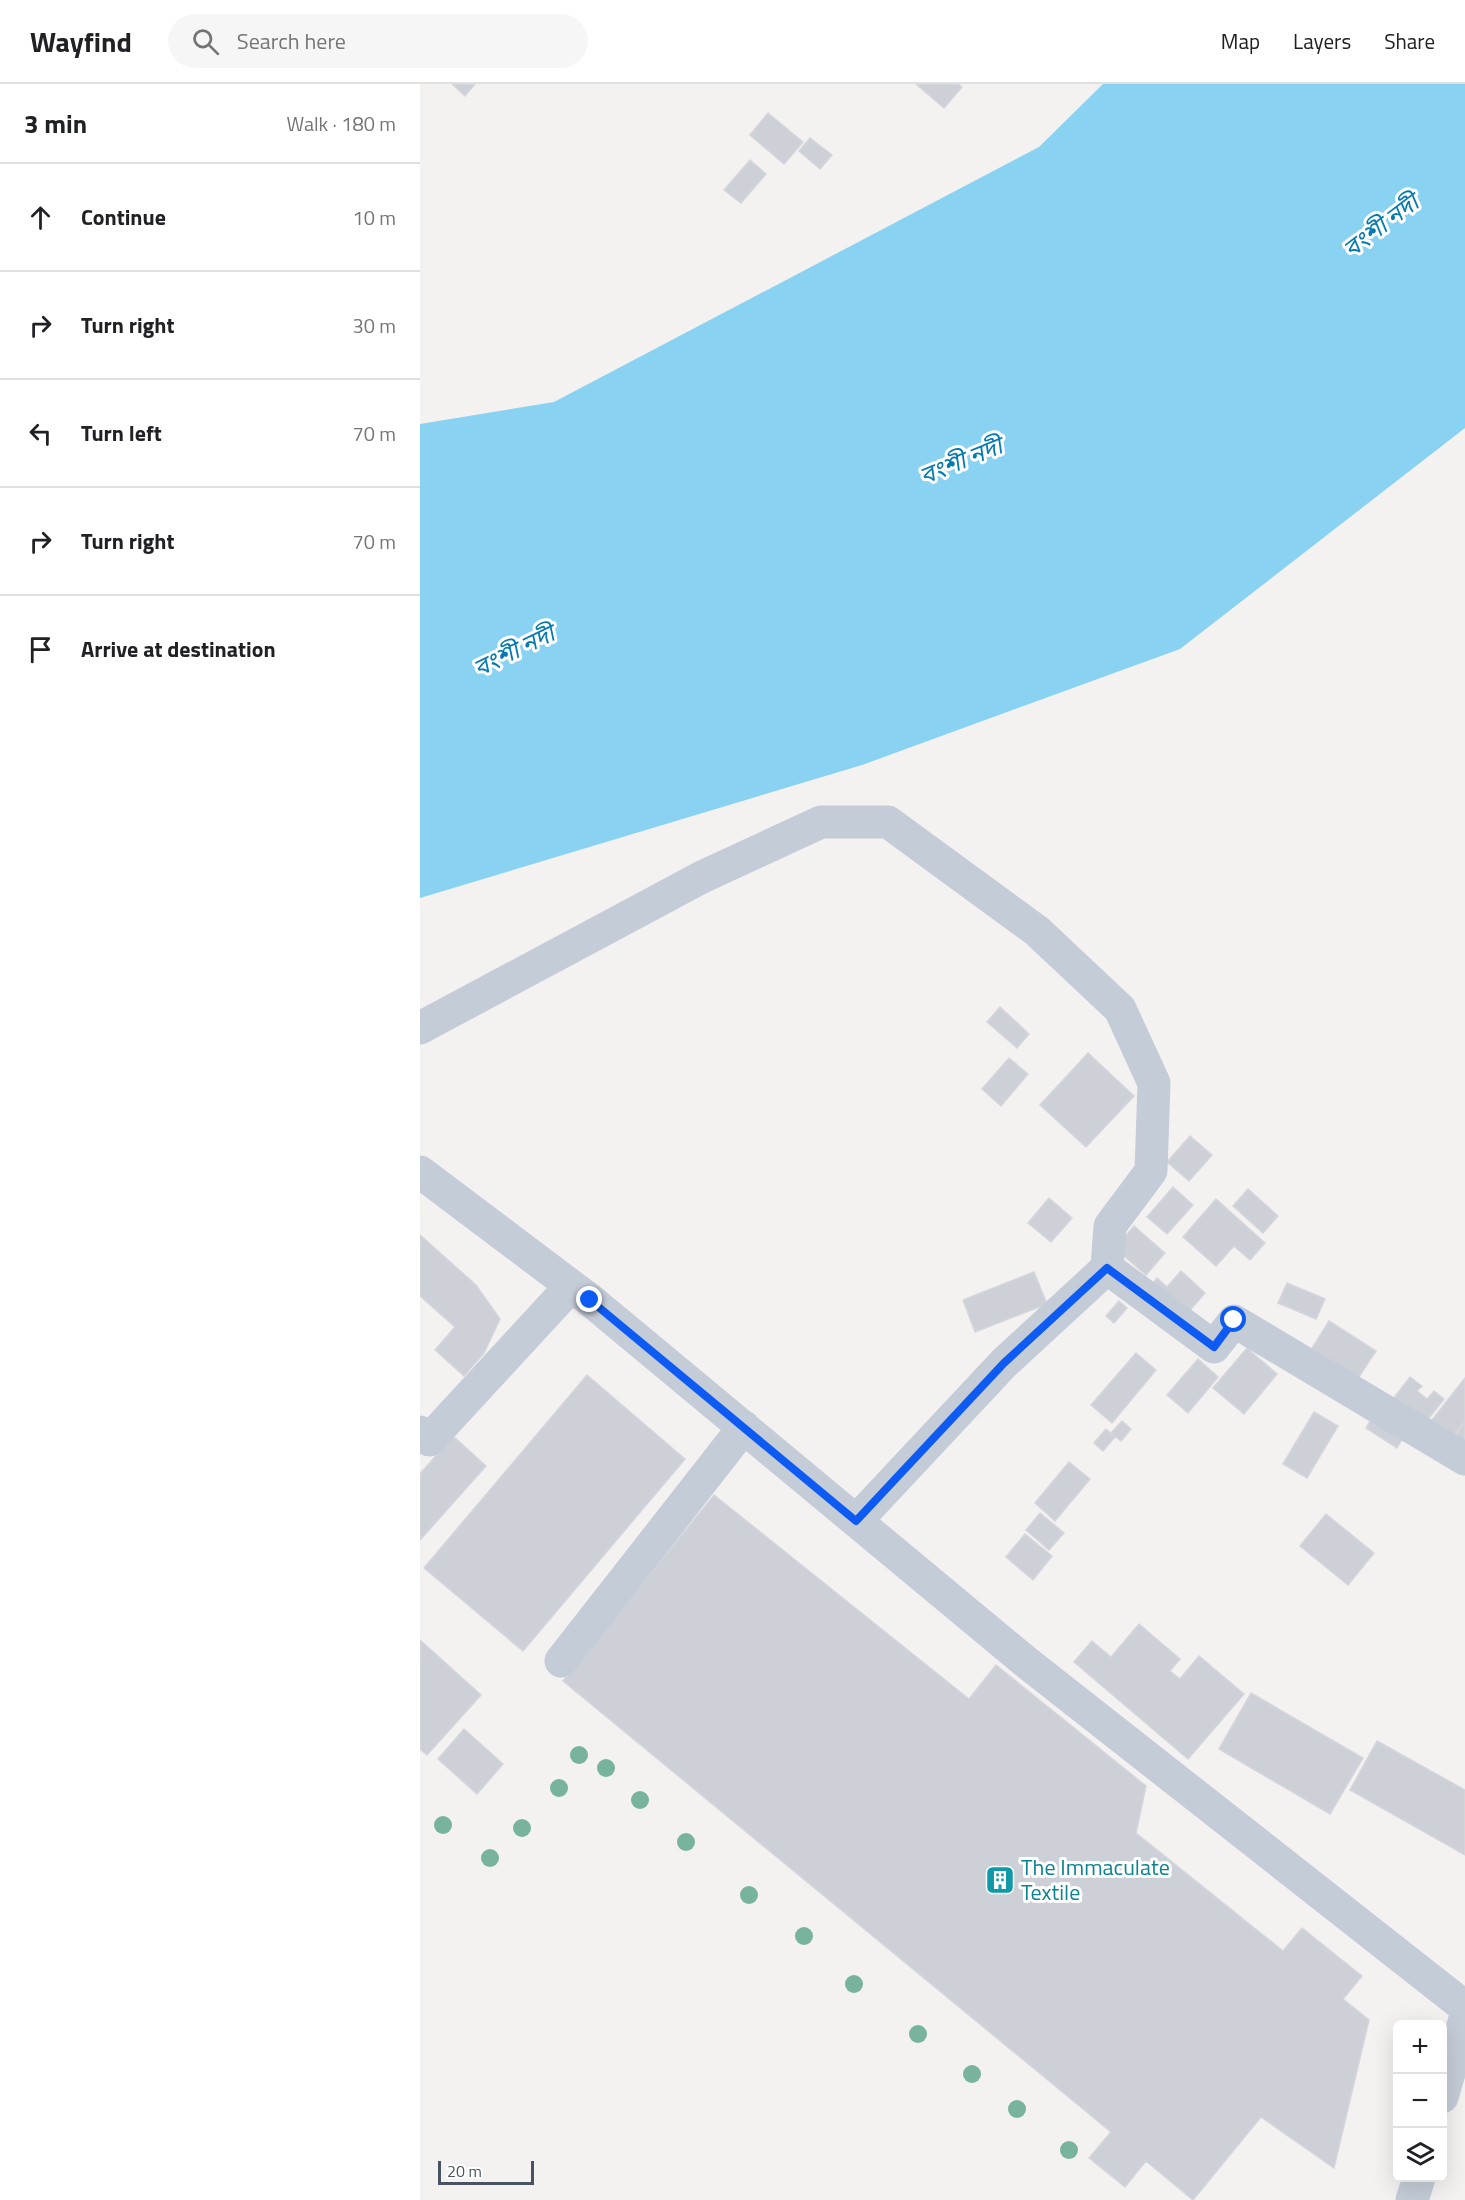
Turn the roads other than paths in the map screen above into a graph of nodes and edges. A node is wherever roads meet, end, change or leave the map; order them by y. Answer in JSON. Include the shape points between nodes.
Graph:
{"nodes":[{"id":1,"x":420,"y":1028,"type":"edge"},
{"id":2,"x":420,"y":1172,"type":"edge"},
{"id":3,"x":1107,"y":1268,"type":"junction"},
{"id":4,"x":571,"y":1286,"type":"junction"},
{"id":5,"x":744,"y":1427,"type":"junction"},
{"id":6,"x":420,"y":1432,"type":"edge"},
{"id":7,"x":1465,"y":1459,"type":"edge"},
{"id":8,"x":856,"y":1521,"type":"junction"},
{"id":9,"x":561,"y":1661,"type":"dead end"},
{"id":10,"x":1465,"y":2007,"type":"edge"},
{"id":11,"x":1465,"y":2019,"type":"edge"},
{"id":12,"x":1447,"y":2083,"type":"edge"},
{"id":13,"x":1418,"y":2182,"type":"edge"},
{"id":14,"x":1412,"y":2200,"type":"edge"}],
"edges":[{"from":1,"to":3,"type":"street","via":[[702,877],[821,822],[888,822],[1037,931],[1120,1009],[1154,1083],[1151,1171],[1110,1227]]},
{"from":2,"to":4,"type":"street"},
{"from":3,"to":7,"type":"street","via":[[1214,1347],[1234,1320]]},
{"from":3,"to":8,"type":"street","via":[[1004,1363]]},
{"from":4,"to":5,"type":"street"},
{"from":4,"to":6,"type":"street","via":[[429,1440]]},
{"from":5,"to":8,"type":"street"},
{"from":5,"to":9,"type":"street"},
{"from":8,"to":10,"type":"street","via":[[1026,1662]]},
{"from":11,"to":12,"type":"street"},
{"from":13,"to":14,"type":"street"}]}
